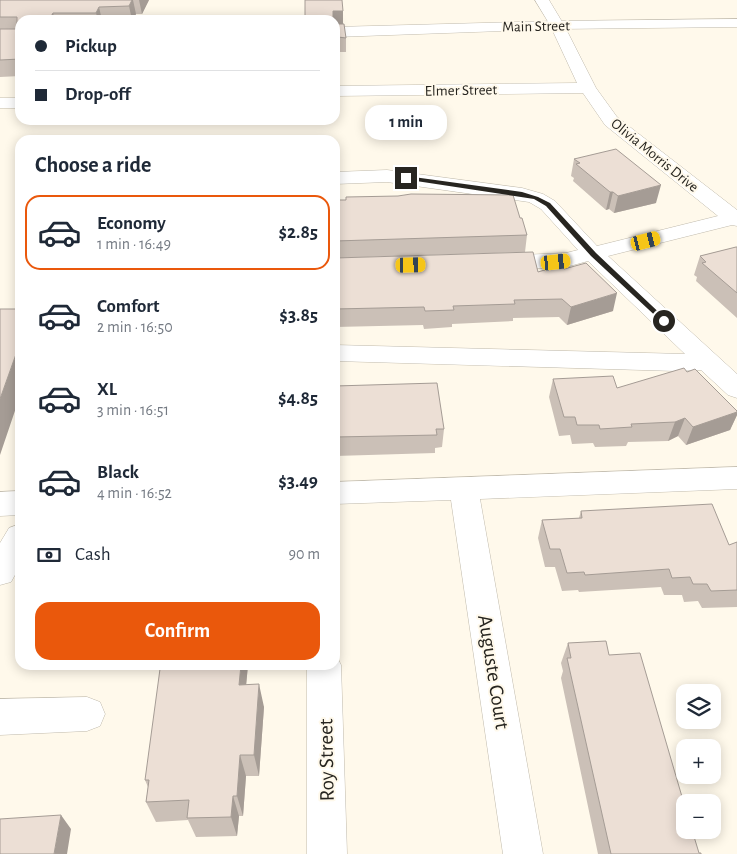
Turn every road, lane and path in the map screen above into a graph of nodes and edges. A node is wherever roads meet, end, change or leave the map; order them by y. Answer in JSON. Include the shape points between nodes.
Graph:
{"nodes":[{"id":1,"x":542,"y":0,"type":"edge"},
{"id":2,"x":737,"y":23,"type":"edge"},
{"id":3,"x":557,"y":25,"type":"junction"},
{"id":4,"x":340,"y":32,"type":"edge"},
{"id":5,"x":588,"y":88,"type":"junction"},
{"id":6,"x":340,"y":91,"type":"edge"},
{"id":7,"x":0,"y":103,"type":"edge"},
{"id":8,"x":15,"y":103,"type":"edge"},
{"id":9,"x":340,"y":178,"type":"edge"},
{"id":10,"x":736,"y":220,"type":"edge"},
{"id":11,"x":593,"y":254,"type":"junction"},
{"id":12,"x":478,"y":264,"type":"edge"},
{"id":13,"x":340,"y":353,"type":"edge"},
{"id":14,"x":707,"y":361,"type":"junction"},
{"id":15,"x":737,"y":389,"type":"edge"},
{"id":16,"x":737,"y":478,"type":"edge"},
{"id":17,"x":464,"y":489,"type":"junction"},
{"id":18,"x":340,"y":493,"type":"edge"},
{"id":19,"x":15,"y":503,"type":"edge"},
{"id":20,"x":0,"y":504,"type":"edge"},
{"id":21,"x":15,"y":546,"type":"edge"},
{"id":22,"x":0,"y":572,"type":"edge"},
{"id":23,"x":324,"y":670,"type":"edge"},
{"id":24,"x":87,"y":714,"type":"dead end"},
{"id":25,"x":0,"y":717,"type":"edge"},
{"id":26,"x":327,"y":854,"type":"edge"},
{"id":27,"x":523,"y":854,"type":"edge"}],
"edges":[{"from":1,"to":3,"type":"street","name":"Olivia Morris Drive"},
{"from":2,"to":3,"type":"street","name":"Main Street"},
{"from":3,"to":4,"type":"street","name":"Main Street"},
{"from":3,"to":5,"type":"street","name":"Olivia Morris Drive"},
{"from":5,"to":6,"type":"street","name":"Elmer Street"},
{"from":5,"to":10,"type":"street","name":"Olivia Morris Drive","via":[[611,121]]},
{"from":7,"to":8,"type":"street"},
{"from":9,"to":11,"type":"street","via":[[387,176],[536,198],[548,205]]},
{"from":10,"to":11,"type":"street"},
{"from":11,"to":12,"type":"street","via":[[545,262]]},
{"from":11,"to":14,"type":"street"},
{"from":13,"to":14,"type":"street","via":[[676,363]]},
{"from":14,"to":15,"type":"street"},
{"from":16,"to":17,"type":"street"},
{"from":17,"to":18,"type":"street"},
{"from":17,"to":27,"type":"street","name":"Auguste Court"},
{"from":19,"to":20,"type":"street"},
{"from":21,"to":22,"type":"street"},
{"from":23,"to":26,"type":"street","name":"Roy Street"},
{"from":24,"to":25,"type":"street"}]}
